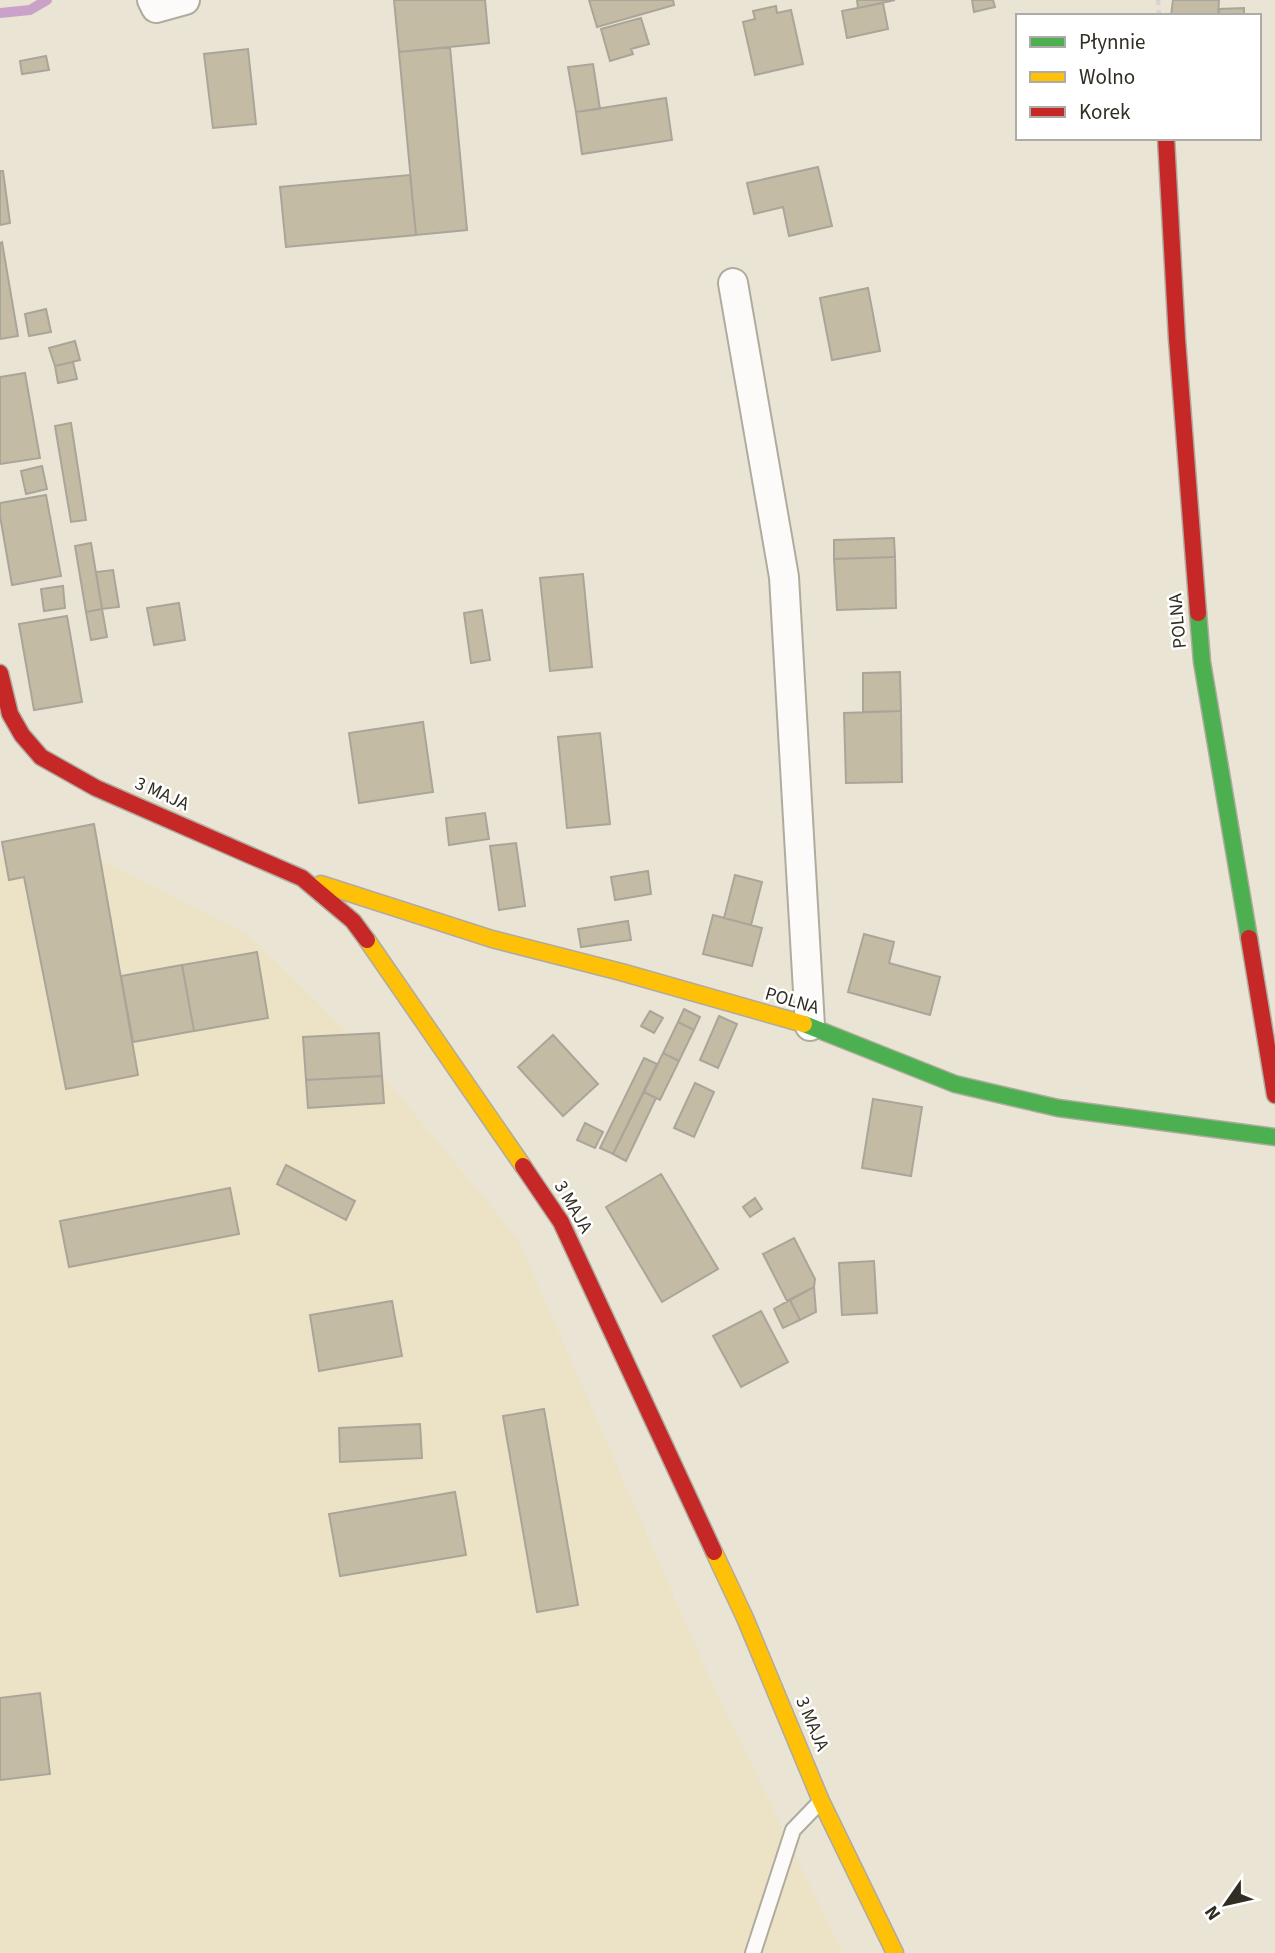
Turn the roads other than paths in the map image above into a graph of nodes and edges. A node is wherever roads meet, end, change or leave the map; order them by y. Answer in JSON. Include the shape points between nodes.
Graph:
{"nodes":[{"id":1,"x":185,"y":0,"type":"edge"},
{"id":2,"x":154,"y":4,"type":"edge"},
{"id":3,"x":1166,"y":140,"type":"edge"},
{"id":4,"x":733,"y":283,"type":"dead end"},
{"id":5,"x":0,"y":673,"type":"edge"},
{"id":6,"x":302,"y":878,"type":"junction"},
{"id":7,"x":810,"y":1026,"type":"junction"},
{"id":8,"x":1275,"y":1095,"type":"edge"},
{"id":9,"x":1275,"y":1137,"type":"edge"},
{"id":10,"x":821,"y":1801,"type":"junction"},
{"id":11,"x":753,"y":1953,"type":"edge"},
{"id":12,"x":895,"y":1953,"type":"edge"}],
"edges":[{"from":1,"to":2,"type":"street"},
{"from":3,"to":8,"type":"street","name":"POLNA","via":[[1202,662]]},
{"from":4,"to":7,"type":"street","via":[[784,577]]},
{"from":5,"to":6,"type":"street","name":"3 MAJA","via":[[10,714],[41,757],[96,788]]},
{"from":6,"to":7,"type":"street","name":"POLNA","via":[[492,939]]},
{"from":6,"to":10,"type":"street","name":"3 MAJA","via":[[353,921],[561,1222],[745,1618]]},
{"from":7,"to":9,"type":"street","name":"POLNA","via":[[955,1084],[1058,1108]]},
{"from":10,"to":11,"type":"lane","via":[[793,1830]]},
{"from":10,"to":12,"type":"street","name":"3 MAJA"}]}
